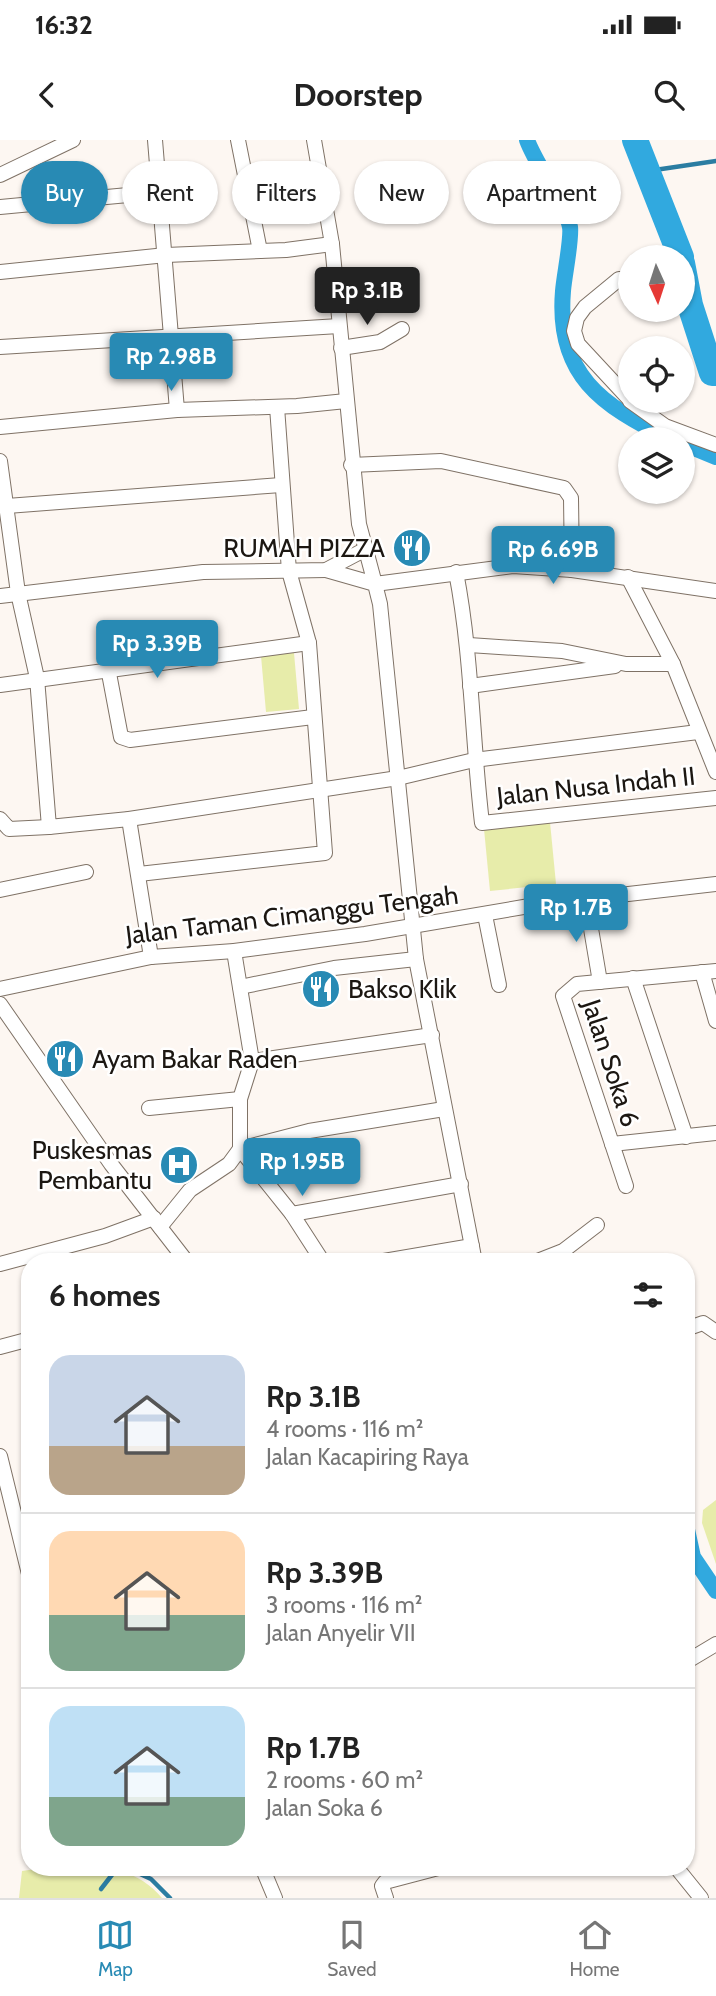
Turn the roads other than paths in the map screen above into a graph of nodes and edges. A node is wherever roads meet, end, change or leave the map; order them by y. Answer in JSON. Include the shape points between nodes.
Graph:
{"nodes":[{"id":1,"x":71,"y":140,"type":"edge"},
{"id":2,"x":155,"y":140,"type":"edge"},
{"id":3,"x":238,"y":140,"type":"edge"},
{"id":4,"x":314,"y":140,"type":"edge"},
{"id":5,"x":157,"y":161,"type":"edge"},
{"id":6,"x":0,"y":175,"type":"edge"},
{"id":7,"x":122,"y":195,"type":"edge"},
{"id":8,"x":0,"y":207,"type":"edge"},
{"id":9,"x":163,"y":224,"type":"edge"},
{"id":10,"x":332,"y":244,"type":"junction"},
{"id":11,"x":260,"y":251,"type":"junction"},
{"id":12,"x":166,"y":255,"type":"junction"},
{"id":13,"x":0,"y":272,"type":"edge"},
{"id":14,"x":618,"y":280,"type":"edge"},
{"id":15,"x":339,"y":326,"type":"junction"},
{"id":16,"x":402,"y":329,"type":"dead end"},
{"id":17,"x":171,"y":334,"type":"junction"},
{"id":18,"x":0,"y":347,"type":"edge"},
{"id":19,"x":341,"y":348,"type":"junction"},
{"id":20,"x":618,"y":388,"type":"edge"},
{"id":21,"x":346,"y":401,"type":"junction"},
{"id":22,"x":277,"y":407,"type":"junction"},
{"id":23,"x":177,"y":410,"type":"junction"},
{"id":24,"x":647,"y":413,"type":"edge"},
{"id":25,"x":0,"y":427,"type":"edge"},
{"id":26,"x":716,"y":445,"type":"edge"},
{"id":27,"x":0,"y":461,"type":"edge"},
{"id":28,"x":351,"y":464,"type":"junction"},
{"id":29,"x":281,"y":485,"type":"junction"},
{"id":30,"x":7,"y":506,"type":"junction"},
{"id":31,"x":4,"y":522,"type":"edge"},
{"id":32,"x":364,"y":550,"type":"junction"},
{"id":33,"x":326,"y":570,"type":"junction"},
{"id":34,"x":572,"y":570,"type":"junction"},
{"id":35,"x":289,"y":571,"type":"junction"},
{"id":36,"x":456,"y":572,"type":"junction"},
{"id":37,"x":628,"y":577,"type":"junction"},
{"id":38,"x":382,"y":583,"type":"junction"},
{"id":39,"x":716,"y":591,"type":"edge"},
{"id":40,"x":18,"y":593,"type":"junction"},
{"id":41,"x":0,"y":596,"type":"edge"},
{"id":42,"x":309,"y":643,"type":"junction"},
{"id":43,"x":469,"y":645,"type":"junction"},
{"id":44,"x":626,"y":664,"type":"junction"},
{"id":45,"x":673,"y":664,"type":"junction"},
{"id":46,"x":108,"y":668,"type":"junction"},
{"id":47,"x":37,"y":678,"type":"junction"},
{"id":48,"x":0,"y":685,"type":"edge"},
{"id":49,"x":470,"y":686,"type":"junction"},
{"id":50,"x":313,"y":717,"type":"junction"},
{"id":51,"x":698,"y":732,"type":"junction"},
{"id":52,"x":474,"y":760,"type":"junction"},
{"id":53,"x":716,"y":772,"type":"edge"},
{"id":54,"x":398,"y":778,"type":"junction"},
{"id":55,"x":319,"y":790,"type":"junction"},
{"id":56,"x":716,"y":799,"type":"edge"},
{"id":57,"x":0,"y":819,"type":"edge"},
{"id":58,"x":129,"y":819,"type":"junction"},
{"id":59,"x":49,"y":827,"type":"junction"},
{"id":60,"x":86,"y":872,"type":"dead end"},
{"id":61,"x":139,"y":874,"type":"junction"},
{"id":62,"x":716,"y":884,"type":"edge"},
{"id":63,"x":0,"y":890,"type":"edge"},
{"id":64,"x":586,"y":899,"type":"junction"},
{"id":65,"x":485,"y":915,"type":"junction"},
{"id":66,"x":414,"y":925,"type":"junction"},
{"id":67,"x":234,"y":951,"type":"junction"},
{"id":68,"x":151,"y":957,"type":"junction"},
{"id":69,"x":416,"y":959,"type":"junction"},
{"id":70,"x":709,"y":971,"type":"edge"},
{"id":71,"x":633,"y":978,"type":"junction"},
{"id":72,"x":600,"y":982,"type":"junction"},
{"id":73,"x":499,"y":985,"type":"dead end"},
{"id":74,"x":240,"y":987,"type":"junction"},
{"id":75,"x":0,"y":989,"type":"edge"},
{"id":76,"x":0,"y":1004,"type":"edge"},
{"id":77,"x":716,"y":1021,"type":"edge"},
{"id":78,"x":432,"y":1035,"type":"junction"},
{"id":79,"x":252,"y":1061,"type":"junction"},
{"id":80,"x":240,"y":1099,"type":"junction"},
{"id":81,"x":149,"y":1108,"type":"dead end"},
{"id":82,"x":444,"y":1109,"type":"junction"},
{"id":83,"x":716,"y":1133,"type":"edge"},
{"id":84,"x":686,"y":1137,"type":"junction"},
{"id":85,"x":612,"y":1144,"type":"junction"},
{"id":86,"x":240,"y":1149,"type":"junction"},
{"id":87,"x":461,"y":1184,"type":"junction"},
{"id":88,"x":626,"y":1186,"type":"dead end"},
{"id":89,"x":292,"y":1214,"type":"junction"},
{"id":90,"x":157,"y":1223,"type":"junction"},
{"id":91,"x":597,"y":1224,"type":"dead end"},
{"id":92,"x":472,"y":1246,"type":"junction"},
{"id":93,"x":62,"y":1253,"type":"edge"},
{"id":94,"x":180,"y":1253,"type":"edge"},
{"id":95,"x":317,"y":1253,"type":"edge"},
{"id":96,"x":431,"y":1253,"type":"edge"},
{"id":97,"x":473,"y":1253,"type":"edge"},
{"id":98,"x":570,"y":1253,"type":"edge"},
{"id":99,"x":21,"y":1261,"type":"edge"},
{"id":100,"x":0,"y":1264,"type":"edge"},
{"id":101,"x":695,"y":1326,"type":"edge"},
{"id":102,"x":716,"y":1332,"type":"edge"},
{"id":103,"x":21,"y":1341,"type":"edge"},
{"id":104,"x":0,"y":1347,"type":"edge"},
{"id":105,"x":0,"y":1456,"type":"edge"},
{"id":106,"x":21,"y":1541,"type":"edge"},
{"id":107,"x":716,"y":1644,"type":"edge"},
{"id":108,"x":695,"y":1655,"type":"edge"},
{"id":109,"x":266,"y":1876,"type":"edge"},
{"id":110,"x":402,"y":1876,"type":"edge"},
{"id":111,"x":683,"y":1876,"type":"edge"},
{"id":112,"x":275,"y":1898,"type":"edge"},
{"id":113,"x":386,"y":1898,"type":"edge"},
{"id":114,"x":701,"y":1898,"type":"edge"}],
"edges":[{"from":1,"to":6,"type":"street"},
{"from":2,"to":5,"type":"street"},
{"from":3,"to":11,"type":"street"},
{"from":4,"to":10,"type":"street"},
{"from":7,"to":8,"type":"street"},
{"from":9,"to":12,"type":"street"},
{"from":10,"to":11,"type":"street"},
{"from":10,"to":15,"type":"street"},
{"from":11,"to":12,"type":"street"},
{"from":12,"to":13,"type":"street"},
{"from":12,"to":17,"type":"street"},
{"from":14,"to":20,"type":"street","via":[[585,306],[574,331],[578,344]]},
{"from":15,"to":17,"type":"street"},
{"from":15,"to":19,"type":"street"},
{"from":16,"to":19,"type":"street","via":[[380,342]]},
{"from":17,"to":18,"type":"street"},
{"from":17,"to":23,"type":"street"},
{"from":19,"to":21,"type":"street"},
{"from":21,"to":22,"type":"street"},
{"from":21,"to":28,"type":"street"},
{"from":22,"to":23,"type":"street"},
{"from":22,"to":29,"type":"street"},
{"from":23,"to":25,"type":"street"},
{"from":24,"to":26,"type":"street","via":[[665,426]]},
{"from":27,"to":30,"type":"street"},
{"from":28,"to":32,"type":"street"},
{"from":28,"to":34,"type":"street","via":[[441,461],[564,488],[571,498]]},
{"from":29,"to":30,"type":"street"},
{"from":29,"to":35,"type":"street"},
{"from":30,"to":31,"type":"street"},
{"from":31,"to":40,"type":"street"},
{"from":32,"to":33,"type":"street"},
{"from":32,"to":38,"type":"street"},
{"from":33,"to":35,"type":"street"},
{"from":33,"to":38,"type":"street"},
{"from":34,"to":36,"type":"street","via":[[513,566]]},
{"from":34,"to":37,"type":"street"},
{"from":35,"to":40,"type":"street","via":[[203,572]]},
{"from":35,"to":42,"type":"street"},
{"from":36,"to":38,"type":"street"},
{"from":36,"to":43,"type":"street"},
{"from":37,"to":39,"type":"street"},
{"from":37,"to":45,"type":"street"},
{"from":38,"to":54,"type":"street"},
{"from":40,"to":41,"type":"street"},
{"from":40,"to":47,"type":"street"},
{"from":42,"to":46,"type":"street"},
{"from":42,"to":50,"type":"street"},
{"from":43,"to":44,"type":"street","via":[[562,651]]},
{"from":43,"to":49,"type":"street"},
{"from":44,"to":45,"type":"street"},
{"from":44,"to":49,"type":"street"},
{"from":45,"to":51,"type":"street"},
{"from":46,"to":47,"type":"street"},
{"from":46,"to":50,"type":"street","via":[[116,726],[121,737],[130,740]]},
{"from":47,"to":48,"type":"street"},
{"from":47,"to":59,"type":"street"},
{"from":49,"to":52,"type":"street"},
{"from":50,"to":55,"type":"street"},
{"from":51,"to":52,"type":"street"},
{"from":51,"to":53,"type":"street"},
{"from":52,"to":54,"type":"street"},
{"from":52,"to":56,"type":"street","name":"Jalan Nusa Indah II","via":[[482,823]]},
{"from":54,"to":55,"type":"street"},
{"from":54,"to":66,"type":"street"},
{"from":55,"to":58,"type":"street"},
{"from":55,"to":61,"type":"street","via":[[325,847],[321,856]]},
{"from":57,"to":59,"type":"street","via":[[9,828]]},
{"from":58,"to":59,"type":"street"},
{"from":58,"to":61,"type":"street"},
{"from":60,"to":63,"type":"street"},
{"from":61,"to":68,"type":"street"},
{"from":62,"to":64,"type":"street","name":"Jalan Taman Cimanggu Tengah"},
{"from":64,"to":65,"type":"street","name":"Jalan Taman Cimanggu Tengah"},
{"from":64,"to":72,"type":"street"},
{"from":65,"to":66,"type":"street","name":"Jalan Taman Cimanggu Tengah"},
{"from":65,"to":73,"type":"street"},
{"from":66,"to":67,"type":"street","name":"Jalan Taman Cimanggu Tengah"},
{"from":66,"to":69,"type":"street"},
{"from":67,"to":68,"type":"street","name":"Jalan Taman Cimanggu Tengah"},
{"from":67,"to":74,"type":"street"},
{"from":68,"to":75,"type":"street","name":"Jalan Taman Cimanggu Tengah"},
{"from":69,"to":74,"type":"street","via":[[321,970]]},
{"from":69,"to":78,"type":"street"},
{"from":70,"to":71,"type":"street"},
{"from":70,"to":77,"type":"street"},
{"from":71,"to":72,"type":"street"},
{"from":71,"to":84,"type":"street"},
{"from":72,"to":85,"type":"street","name":"Jalan Soka 6","via":[[577,984],[563,996]]},
{"from":74,"to":79,"type":"street"},
{"from":76,"to":90,"type":"street"},
{"from":78,"to":79,"type":"street"},
{"from":78,"to":82,"type":"street"},
{"from":79,"to":80,"type":"street"},
{"from":80,"to":81,"type":"street"},
{"from":80,"to":86,"type":"street"},
{"from":82,"to":86,"type":"street","via":[[309,1131]]},
{"from":82,"to":87,"type":"street"},
{"from":83,"to":84,"type":"street"},
{"from":84,"to":85,"type":"street"},
{"from":85,"to":88,"type":"street","name":"Jalan Soka 6"},
{"from":86,"to":89,"type":"street"},
{"from":86,"to":90,"type":"street","via":[[229,1164],[190,1190]]},
{"from":87,"to":89,"type":"street"},
{"from":87,"to":92,"type":"street"},
{"from":89,"to":95,"type":"street"},
{"from":90,"to":93,"type":"street"},
{"from":90,"to":94,"type":"street"},
{"from":91,"to":98,"type":"street"},
{"from":92,"to":96,"type":"street"},
{"from":92,"to":97,"type":"street"},
{"from":99,"to":100,"type":"street"},
{"from":101,"to":102,"type":"street","via":[[703,1323]]},
{"from":103,"to":104,"type":"street"},
{"from":105,"to":106,"type":"street"},
{"from":107,"to":108,"type":"street"},
{"from":109,"to":112,"type":"street"},
{"from":110,"to":113,"type":"street","via":[[382,1886]]},
{"from":111,"to":114,"type":"street"}]}
